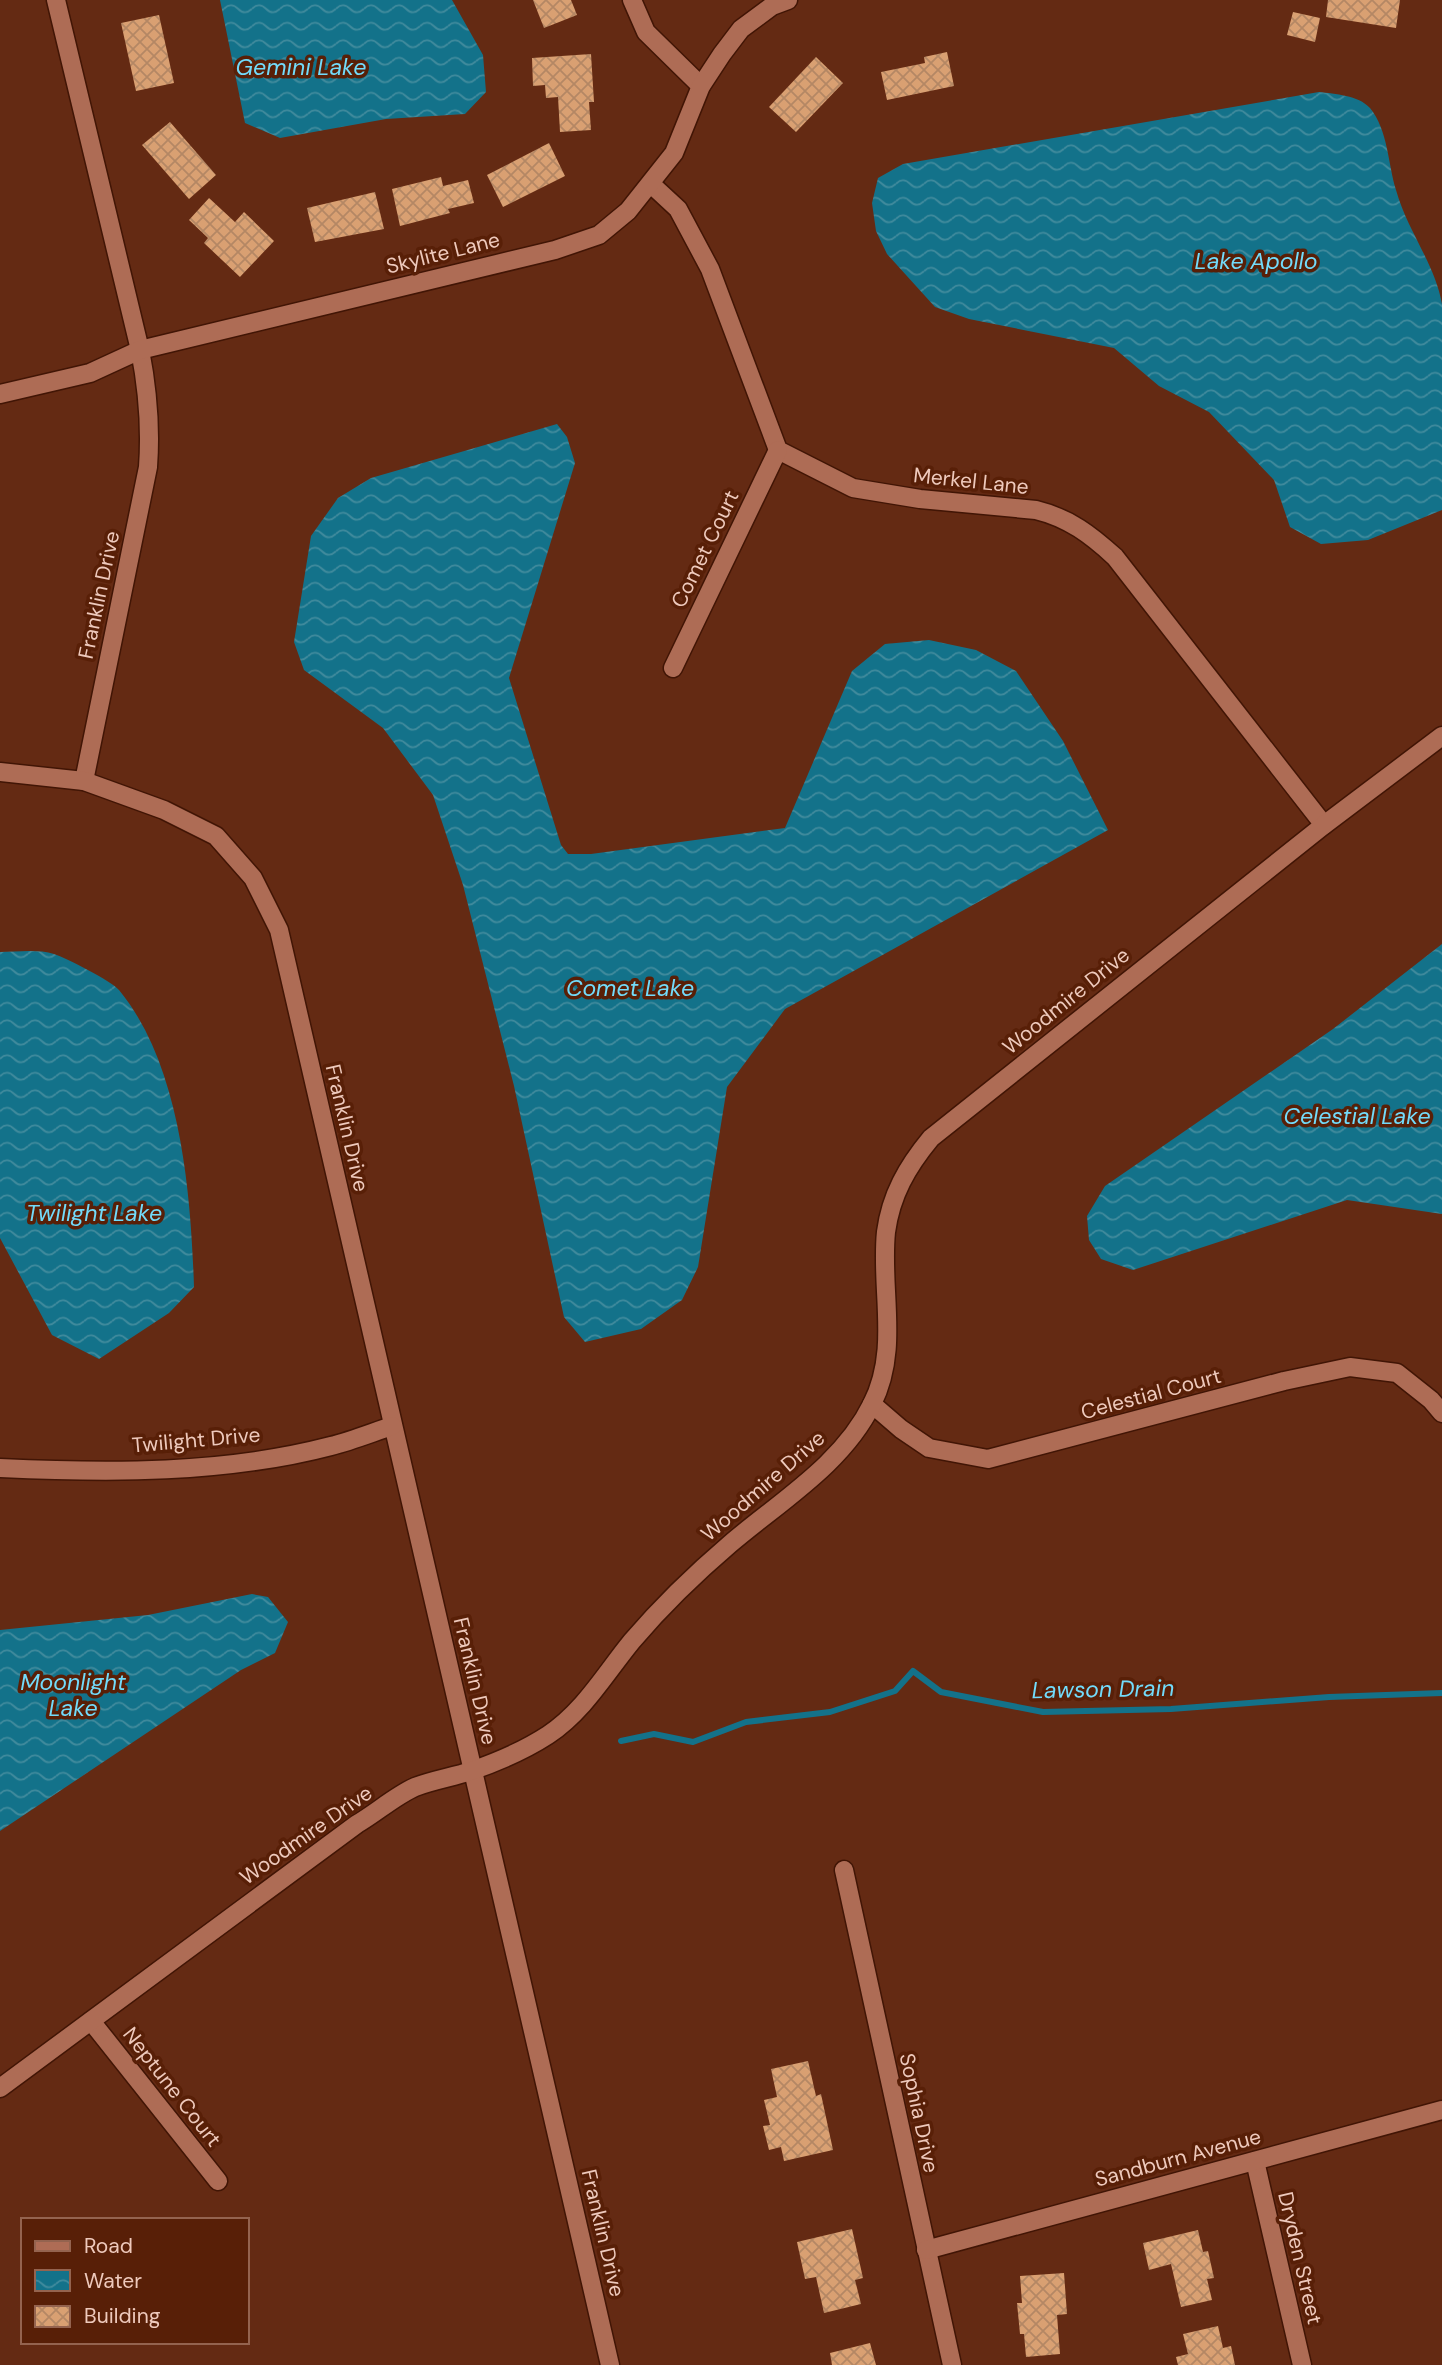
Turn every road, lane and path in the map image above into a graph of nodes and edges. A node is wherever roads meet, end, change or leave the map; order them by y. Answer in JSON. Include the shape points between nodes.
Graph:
{"nodes":[{"id":1,"x":56,"y":0,"type":"edge"},
{"id":2,"x":632,"y":0,"type":"edge"},
{"id":3,"x":788,"y":0,"type":"edge"},
{"id":4,"x":701,"y":86,"type":"junction"},
{"id":5,"x":651,"y":184,"type":"junction"},
{"id":6,"x":140,"y":350,"type":"junction"},
{"id":7,"x":0,"y":394,"type":"edge"},
{"id":8,"x":778,"y":450,"type":"junction"},
{"id":9,"x":673,"y":668,"type":"dead end"},
{"id":10,"x":1442,"y":736,"type":"edge"},
{"id":11,"x":0,"y":772,"type":"edge"},
{"id":12,"x":84,"y":781,"type":"junction"},
{"id":13,"x":1324,"y":824,"type":"junction"},
{"id":14,"x":873,"y":1404,"type":"junction"},
{"id":15,"x":1442,"y":1413,"type":"edge"},
{"id":16,"x":392,"y":1426,"type":"junction"},
{"id":17,"x":0,"y":1468,"type":"edge"},
{"id":18,"x":472,"y":1771,"type":"junction"},
{"id":19,"x":844,"y":1870,"type":"dead end"},
{"id":20,"x":91,"y":2021,"type":"junction"},
{"id":21,"x":0,"y":2088,"type":"edge"},
{"id":22,"x":1442,"y":2110,"type":"edge"},
{"id":23,"x":1255,"y":2161,"type":"junction"},
{"id":24,"x":218,"y":2181,"type":"dead end"},
{"id":25,"x":926,"y":2250,"type":"junction"},
{"id":26,"x":610,"y":2365,"type":"edge"},
{"id":27,"x":952,"y":2365,"type":"edge"},
{"id":28,"x":1302,"y":2365,"type":"edge"}],
"edges":[{"from":1,"to":6,"type":"street","name":"Franklin Drive"},
{"from":2,"to":4,"type":"street","via":[[646,32]]},
{"from":3,"to":4,"type":"street","name":"Skylite Lane","via":[[741,29]]},
{"from":4,"to":5,"type":"street","name":"Skylite Lane","via":[[674,153]]},
{"from":5,"to":6,"type":"street","name":"Skylite Lane","via":[[628,211],[598,235],[555,250]]},
{"from":5,"to":8,"type":"street","via":[[678,209],[710,268]]},
{"from":6,"to":7,"type":"street","name":"Skylite Lane","via":[[90,373]]},
{"from":6,"to":12,"type":"street","name":"Franklin Drive","via":[[150,399],[148,467]]},
{"from":8,"to":9,"type":"street","name":"Comet Court"},
{"from":8,"to":13,"type":"street","name":"Merkel Lane","via":[[853,488],[1036,510],[1055,515],[1093,537],[1115,557]]},
{"from":10,"to":13,"type":"street","name":"Woodmire Drive"},
{"from":11,"to":12,"type":"street"},
{"from":12,"to":16,"type":"street","name":"Franklin Drive","via":[[164,810],[216,836],[253,878],[279,930]]},
{"from":13,"to":14,"type":"street","name":"Woodmire Drive","via":[[931,1138],[912,1161],[899,1183],[886,1234],[889,1323],[886,1361]]},
{"from":14,"to":15,"type":"street","name":"Celestial Court","via":[[929,1448],[988,1459],[1350,1367],[1397,1374]]},
{"from":14,"to":18,"type":"street","name":"Woodmire Drive","via":[[849,1440],[823,1466],[727,1546],[660,1612],[580,1709],[519,1751]]},
{"from":16,"to":17,"type":"street","name":"Twilight Drive","via":[[330,1446],[236,1462],[158,1470]]},
{"from":16,"to":18,"type":"street","name":"Franklin Drive"},
{"from":18,"to":20,"type":"street","name":"Woodmire Drive","via":[[415,1787],[357,1825]]},
{"from":18,"to":26,"type":"street","name":"Franklin Drive"},
{"from":19,"to":25,"type":"street","name":"Sophia Drive"},
{"from":20,"to":21,"type":"street","name":"Woodmire Drive"},
{"from":20,"to":24,"type":"street","name":"Neptune Court"},
{"from":22,"to":23,"type":"street","name":"Sandburn Avenue"},
{"from":23,"to":25,"type":"street","name":"Sandburn Avenue"},
{"from":23,"to":28,"type":"street","name":"Dryden Street"},
{"from":25,"to":27,"type":"street","name":"Sophia Drive"}]}
